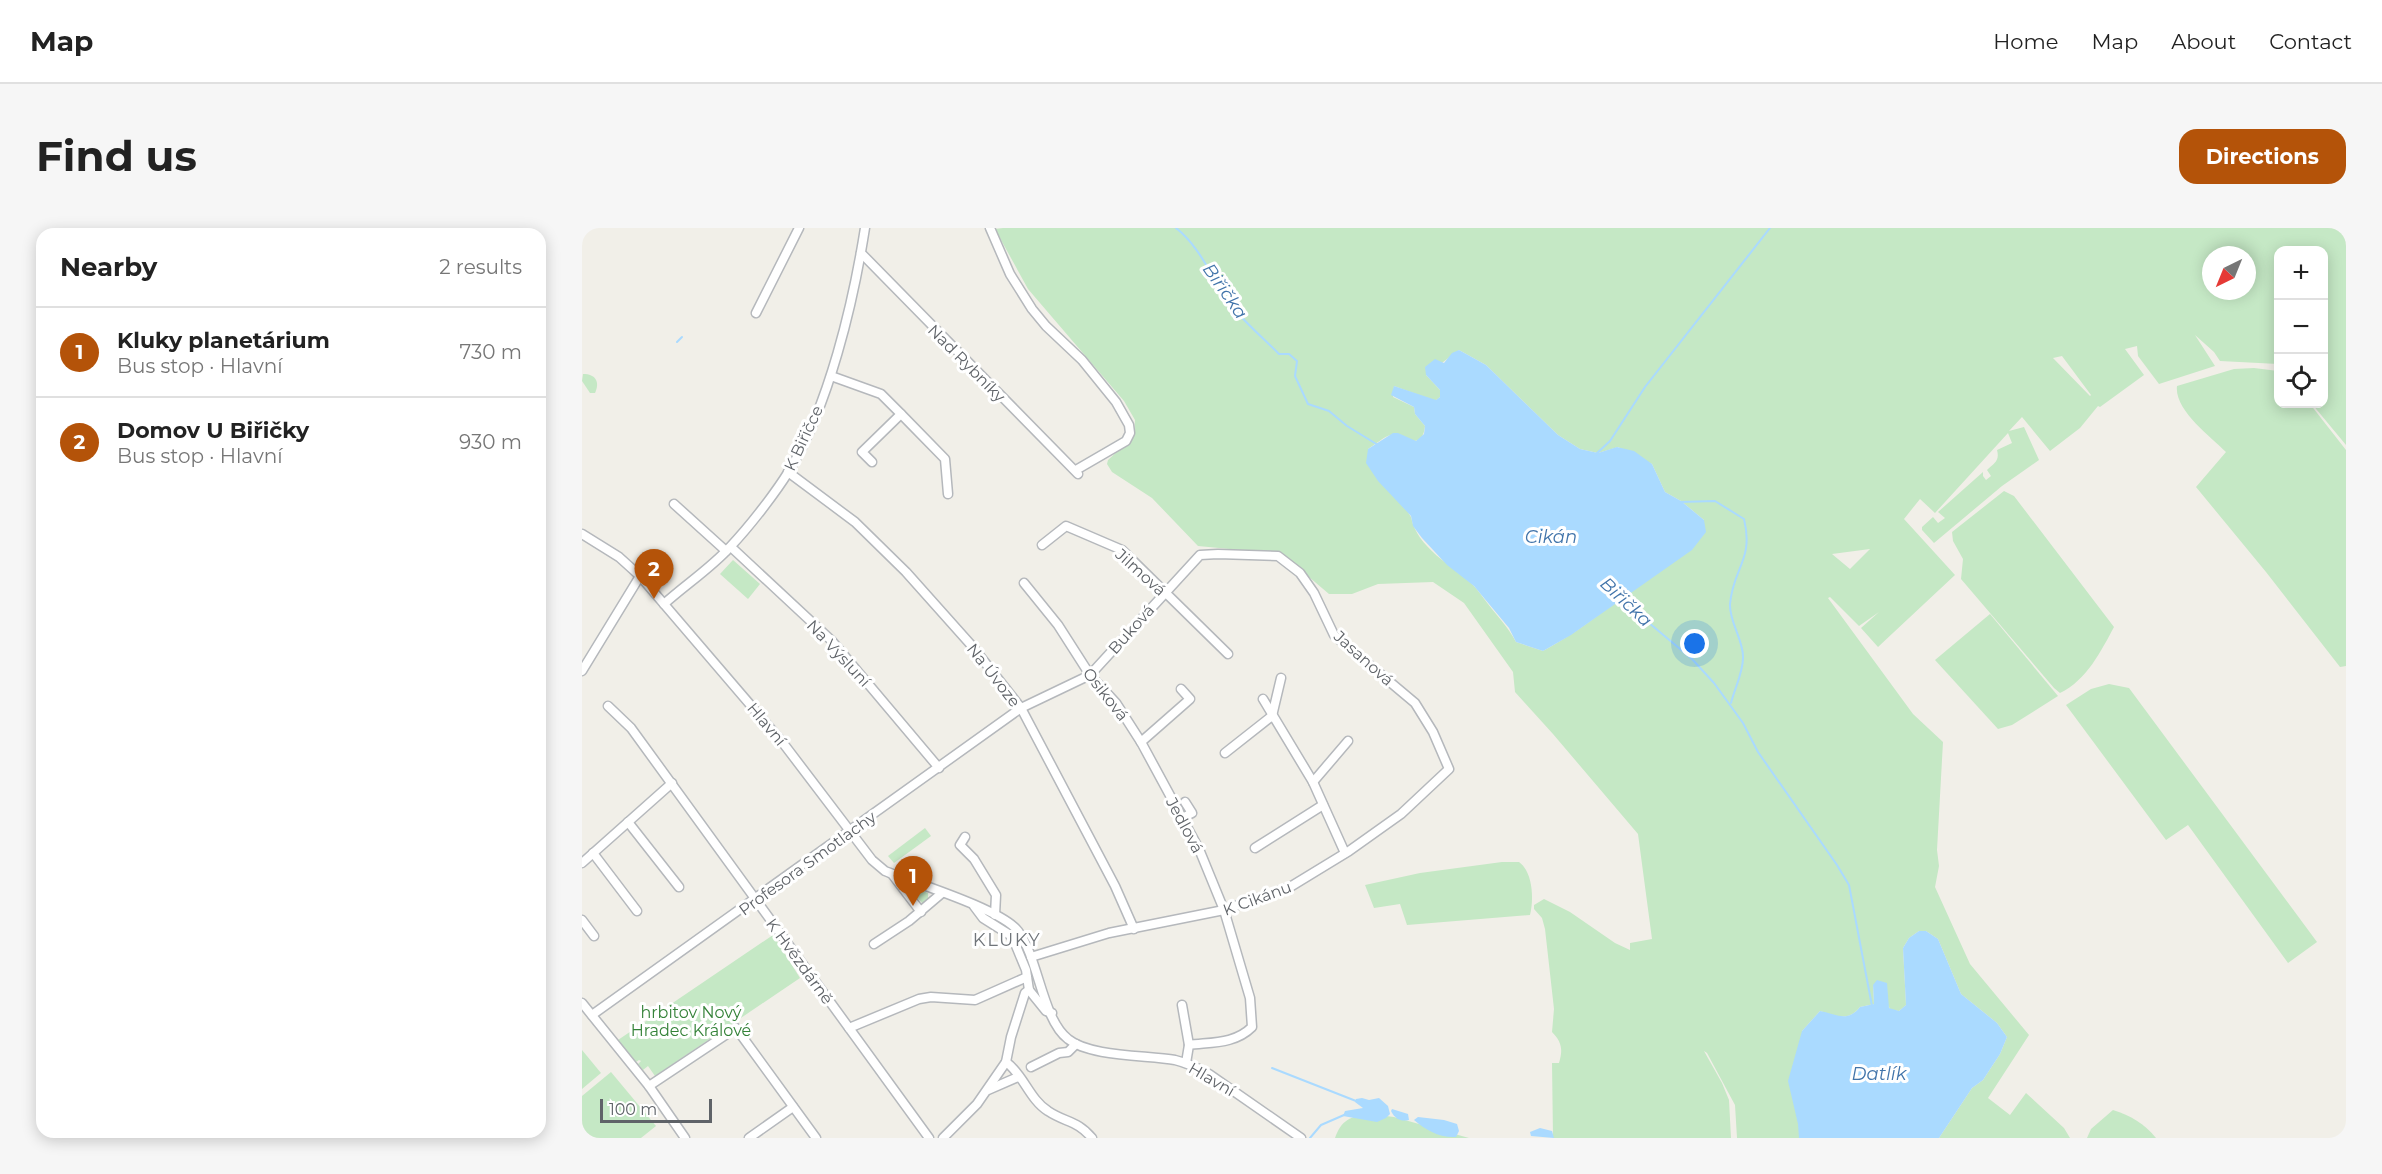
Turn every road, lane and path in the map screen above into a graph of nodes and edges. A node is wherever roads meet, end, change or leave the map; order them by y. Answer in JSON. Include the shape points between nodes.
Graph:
{"nodes":[{"id":1,"x":799,"y":228,"type":"edge"},
{"id":2,"x":865,"y":228,"type":"edge"},
{"id":3,"x":990,"y":228,"type":"edge"},
{"id":4,"x":861,"y":253,"type":"junction"},
{"id":5,"x":756,"y":313,"type":"dead end"},
{"id":6,"x":831,"y":376,"type":"junction"},
{"id":7,"x":901,"y":414,"type":"junction"},
{"id":8,"x":872,"y":462,"type":"dead end"},
{"id":9,"x":788,"y":472,"type":"junction"},
{"id":10,"x":948,"y":494,"type":"dead end"},
{"id":11,"x":674,"y":504,"type":"dead end"},
{"id":12,"x":582,"y":534,"type":"edge"},
{"id":13,"x":1042,"y":546,"type":"dead end"},
{"id":14,"x":728,"y":549,"type":"junction"},
{"id":15,"x":1200,"y":555,"type":"joint"},
{"id":16,"x":640,"y":576,"type":"junction"},
{"id":17,"x":1024,"y":583,"type":"dead end"},
{"id":18,"x":1164,"y":592,"type":"junction"},
{"id":19,"x":664,"y":604,"type":"junction"},
{"id":20,"x":1228,"y":654,"type":"dead end"},
{"id":21,"x":582,"y":671,"type":"edge"},
{"id":22,"x":1089,"y":675,"type":"junction"},
{"id":23,"x":1281,"y":678,"type":"dead end"},
{"id":24,"x":1181,"y":690,"type":"dead end"},
{"id":25,"x":1263,"y":699,"type":"dead end"},
{"id":26,"x":608,"y":706,"type":"dead end"},
{"id":27,"x":1021,"y":708,"type":"junction"},
{"id":28,"x":1272,"y":716,"type":"junction"},
{"id":29,"x":1348,"y":741,"type":"dead end"},
{"id":30,"x":1141,"y":742,"type":"junction"},
{"id":31,"x":1225,"y":753,"type":"dead end"},
{"id":32,"x":939,"y":768,"type":"junction"},
{"id":33,"x":1449,"y":769,"type":"joint"},
{"id":34,"x":1313,"y":782,"type":"junction"},
{"id":35,"x":672,"y":783,"type":"junction"},
{"id":36,"x":1185,"y":802,"type":"dead end"},
{"id":37,"x":1323,"y":805,"type":"junction"},
{"id":38,"x":1182,"y":818,"type":"junction"},
{"id":39,"x":628,"y":822,"type":"junction"},
{"id":40,"x":850,"y":832,"type":"junction"},
{"id":41,"x":965,"y":837,"type":"dead end"},
{"id":42,"x":1255,"y":848,"type":"dead end"},
{"id":43,"x":593,"y":853,"type":"junction"},
{"id":44,"x":1345,"y":853,"type":"junction"},
{"id":45,"x":582,"y":863,"type":"edge"},
{"id":46,"x":891,"y":873,"type":"junction"},
{"id":47,"x":679,"y":887,"type":"dead end"},
{"id":48,"x":942,"y":893,"type":"junction"},
{"id":49,"x":756,"y":900,"type":"junction"},
{"id":50,"x":974,"y":906,"type":"junction"},
{"id":51,"x":1224,"y":910,"type":"junction"},
{"id":52,"x":637,"y":911,"type":"dead end"},
{"id":53,"x":921,"y":912,"type":"junction"},
{"id":54,"x":995,"y":915,"type":"junction"},
{"id":55,"x":582,"y":920,"type":"edge"},
{"id":56,"x":1134,"y":929,"type":"junction"},
{"id":57,"x":594,"y":936,"type":"dead end"},
{"id":58,"x":874,"y":944,"type":"dead end"},
{"id":59,"x":1031,"y":957,"type":"junction"},
{"id":60,"x":1027,"y":977,"type":"junction"},
{"id":61,"x":1029,"y":990,"type":"junction"},
{"id":62,"x":582,"y":1003,"type":"edge"},
{"id":63,"x":1182,"y":1005,"type":"dead end"},
{"id":64,"x":1052,"y":1013,"type":"junction"},
{"id":65,"x":592,"y":1016,"type":"junction"},
{"id":66,"x":849,"y":1028,"type":"junction"},
{"id":67,"x":1077,"y":1044,"type":"junction"},
{"id":68,"x":1189,"y":1045,"type":"junction"},
{"id":69,"x":1006,"y":1062,"type":"junction"},
{"id":70,"x":1186,"y":1063,"type":"junction"},
{"id":71,"x":1031,"y":1067,"type":"dead end"},
{"id":72,"x":1018,"y":1077,"type":"junction"},
{"id":73,"x":649,"y":1086,"type":"junction"},
{"id":74,"x":988,"y":1091,"type":"junction"},
{"id":75,"x":793,"y":1107,"type":"junction"},
{"id":76,"x":685,"y":1138,"type":"edge"},
{"id":77,"x":749,"y":1138,"type":"edge"},
{"id":78,"x":816,"y":1138,"type":"edge"},
{"id":79,"x":929,"y":1138,"type":"edge"},
{"id":80,"x":943,"y":1138,"type":"edge"},
{"id":81,"x":1092,"y":1138,"type":"edge"},
{"id":82,"x":1301,"y":1138,"type":"edge"}],
"edges":[{"from":1,"to":5,"type":"street"},
{"from":2,"to":4,"type":"street","name":"K Biřičce"},
{"from":3,"to":4,"type":"street","name":"Nad Rybníky","via":[[1010,274],[1032,309],[1087,366],[1129,424],[1126,441],[1077,472]]},
{"from":4,"to":6,"type":"street","name":"K Biřičce"},
{"from":6,"to":7,"type":"street","via":[[881,394]]},
{"from":6,"to":9,"type":"street","name":"K Biřičce"},
{"from":7,"to":8,"type":"street","via":[[862,452]]},
{"from":7,"to":10,"type":"street","via":[[945,459]]},
{"from":9,"to":14,"type":"street","name":"K Biřičce"},
{"from":9,"to":27,"type":"street","name":"Na Úvoze","via":[[855,522],[906,572]]},
{"from":11,"to":14,"type":"street","name":"Na Výsluní"},
{"from":12,"to":16,"type":"street","name":"Hlavní","via":[[619,557]]},
{"from":13,"to":18,"type":"street","name":"Jilmová","via":[[1066,526],[1122,550]]},
{"from":14,"to":19,"type":"street","name":"K Biřičce"},
{"from":14,"to":32,"type":"street","name":"Na Výsluní","via":[[832,641]]},
{"from":15,"to":18,"type":"street","name":"Buková"},
{"from":15,"to":33,"type":"street","name":"Jasanová","via":[[1278,556],[1300,573],[1334,635],[1415,703]]},
{"from":16,"to":19,"type":"street","name":"Hlavní"},
{"from":16,"to":21,"type":"street"},
{"from":17,"to":22,"type":"street","name":"Osiková","via":[[1058,625]]},
{"from":18,"to":20,"type":"street","name":"Jilmová"},
{"from":18,"to":22,"type":"street","name":"Buková"},
{"from":19,"to":40,"type":"street","name":"Hlavní","via":[[783,743]]},
{"from":22,"to":27,"type":"street","name":"Buková"},
{"from":22,"to":30,"type":"street","name":"Osiková","via":[[1116,703]]},
{"from":23,"to":28,"type":"street"},
{"from":24,"to":30,"type":"street","via":[[1190,699]]},
{"from":25,"to":28,"type":"street"},
{"from":26,"to":35,"type":"street","name":"K Hvězdárně","via":[[631,728]]},
{"from":27,"to":32,"type":"street","name":"Profesora Smotlachy"},
{"from":27,"to":56,"type":"street","name":"Na Úvoze"},
{"from":28,"to":31,"type":"street"},
{"from":28,"to":34,"type":"street"},
{"from":29,"to":34,"type":"street"},
{"from":30,"to":38,"type":"street","name":"Jedlová"},
{"from":32,"to":40,"type":"street","name":"Profesora Smotlachy"},
{"from":33,"to":44,"type":"street","name":"K Cikánu","via":[[1401,814]]},
{"from":34,"to":37,"type":"street"},
{"from":35,"to":39,"type":"street"},
{"from":35,"to":49,"type":"street","name":"K Hvězdárně"},
{"from":36,"to":38,"type":"street","via":[[1192,813]]},
{"from":37,"to":42,"type":"street"},
{"from":37,"to":44,"type":"street"},
{"from":38,"to":51,"type":"street","name":"Jedlová"},
{"from":39,"to":43,"type":"street"},
{"from":39,"to":47,"type":"street"},
{"from":40,"to":46,"type":"street","name":"Hlavní","via":[[872,860]]},
{"from":40,"to":49,"type":"street","name":"Profesora Smotlachy"},
{"from":41,"to":54,"type":"street","via":[[961,848],[974,859],[996,895]]},
{"from":43,"to":45,"type":"street"},
{"from":43,"to":52,"type":"street"},
{"from":44,"to":51,"type":"street","name":"K Cikánu","via":[[1290,887]]},
{"from":46,"to":48,"type":"street","name":"Hlavní"},
{"from":46,"to":53,"type":"street","name":"Hlavní"},
{"from":48,"to":50,"type":"street","name":"Hlavní"},
{"from":48,"to":53,"type":"street"},
{"from":49,"to":65,"type":"street","name":"Profesora Smotlachy"},
{"from":49,"to":66,"type":"street","name":"K Hvězdárně"},
{"from":50,"to":54,"type":"street","name":"Hlavní"},
{"from":50,"to":60,"type":"street","name":"Hlavní","via":[[983,918],[1010,935]]},
{"from":51,"to":56,"type":"street","name":"K Cikánu"},
{"from":51,"to":68,"type":"street","name":"Jedlová","via":[[1250,998],[1252,1027],[1244,1036],[1231,1041]]},
{"from":53,"to":58,"type":"street"},
{"from":54,"to":59,"type":"street","name":"Hlavní","via":[[1017,930]]},
{"from":55,"to":57,"type":"street"},
{"from":56,"to":59,"type":"street","name":"K Cikánu"},
{"from":59,"to":64,"type":"street","name":"Hlavní"},
{"from":60,"to":61,"type":"street","name":"Hlavní"},
{"from":60,"to":66,"type":"street","via":[[975,1000],[919,999]]},
{"from":61,"to":64,"type":"street","name":"Hlavní"},
{"from":61,"to":69,"type":"street"},
{"from":62,"to":65,"type":"street"},
{"from":63,"to":68,"type":"street"},
{"from":64,"to":67,"type":"street","name":"Hlavní","via":[[1058,1028]]},
{"from":65,"to":73,"type":"street"},
{"from":66,"to":79,"type":"street","name":"K Hvězdárně"},
{"from":67,"to":70,"type":"street","name":"Hlavní","via":[[1104,1052]]},
{"from":67,"to":71,"type":"street","via":[[1068,1052]]},
{"from":68,"to":70,"type":"street"},
{"from":69,"to":72,"type":"street"},
{"from":69,"to":74,"type":"street"},
{"from":70,"to":82,"type":"street","name":"Hlavní","via":[[1209,1074]]},
{"from":72,"to":74,"type":"street"},
{"from":72,"to":81,"type":"street","via":[[1047,1111],[1083,1126]]},
{"from":73,"to":75,"type":"street","via":[[736,1028]]},
{"from":73,"to":76,"type":"street"},
{"from":74,"to":80,"type":"street"},
{"from":75,"to":77,"type":"street"},
{"from":75,"to":78,"type":"street"}]}
